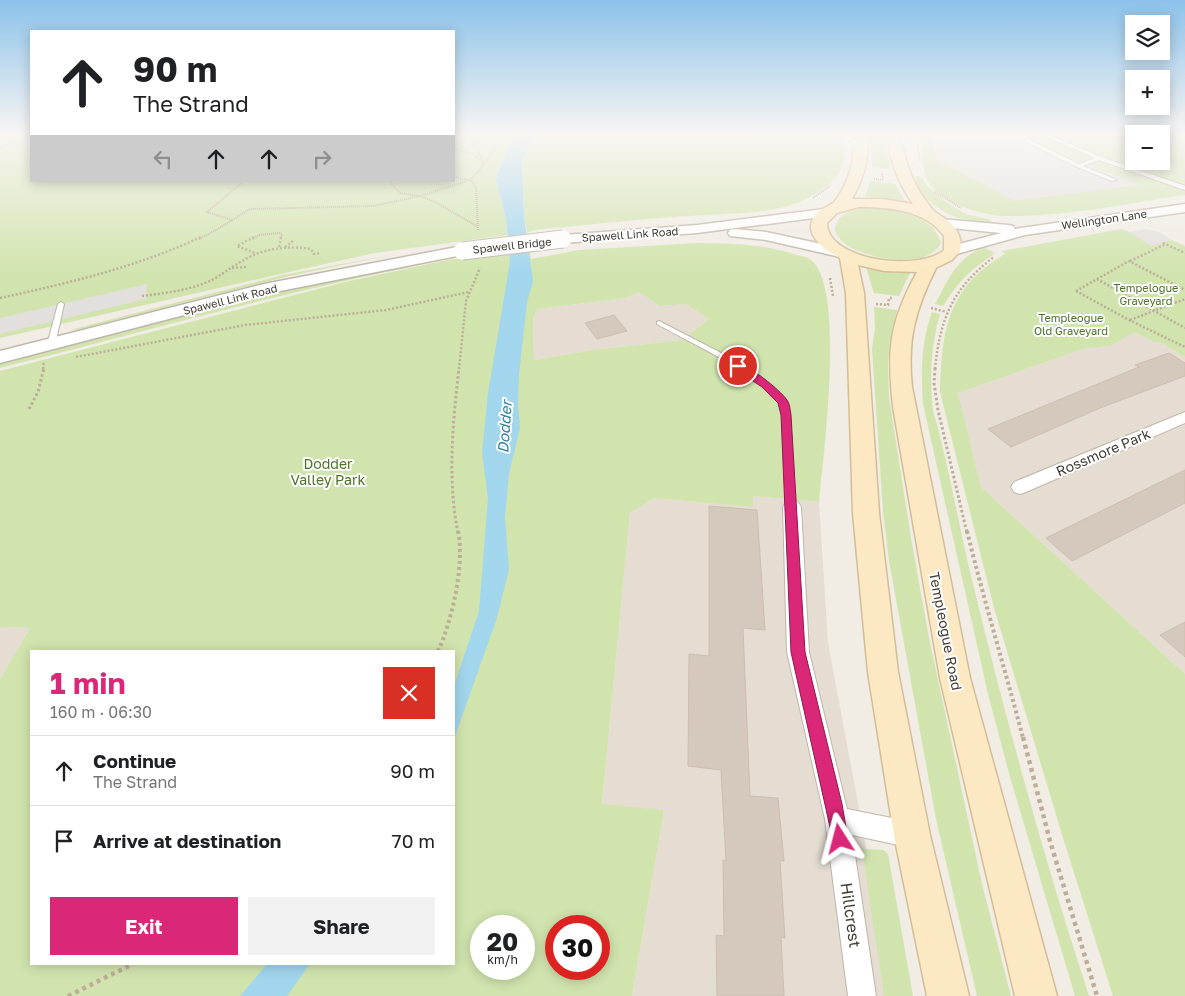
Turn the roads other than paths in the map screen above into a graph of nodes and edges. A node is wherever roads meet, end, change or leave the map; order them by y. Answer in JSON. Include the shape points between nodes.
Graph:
{"nodes":[{"id":1,"x":856,"y":180,"type":"edge"},
{"id":2,"x":905,"y":180,"type":"edge"},
{"id":3,"x":1163,"y":180,"type":"edge"},
{"id":4,"x":1185,"y":188,"type":"edge"},
{"id":5,"x":841,"y":204,"type":"junction"},
{"id":6,"x":1185,"y":208,"type":"edge"},
{"id":7,"x":824,"y":212,"type":"junction"},
{"id":8,"x":934,"y":219,"type":"junction"},
{"id":9,"x":697,"y":229,"type":"junction"},
{"id":10,"x":1024,"y":231,"type":"junction"},
{"id":11,"x":563,"y":239,"type":"joint"},
{"id":12,"x":462,"y":250,"type":"joint"},
{"id":13,"x":844,"y":254,"type":"junction"},
{"id":14,"x":941,"y":257,"type":"junction"},
{"id":15,"x":61,"y":304,"type":"dead end"},
{"id":16,"x":660,"y":323,"type":"dead end"},
{"id":17,"x":48,"y":353,"type":"junction"},
{"id":18,"x":0,"y":357,"type":"edge"},
{"id":19,"x":1185,"y":417,"type":"edge"},
{"id":20,"x":1020,"y":487,"type":"dead end"},
{"id":21,"x":792,"y":507,"type":"joint"},
{"id":22,"x":837,"y":820,"type":"junction"},
{"id":23,"x":912,"y":835,"type":"junction"},
{"id":24,"x":862,"y":996,"type":"edge"},
{"id":25,"x":948,"y":996,"type":"edge"},
{"id":26,"x":1036,"y":996,"type":"edge"}],
"edges":[{"from":1,"to":5,"type":"main road"},
{"from":2,"to":8,"type":"main road"},
{"from":3,"to":4,"type":"lane"},
{"from":5,"to":7,"type":"main road"},
{"from":5,"to":8,"type":"main road","via":[[894,204]]},
{"from":6,"to":10,"type":"street","name":"Wellington Lane"},
{"from":7,"to":9,"type":"street","name":"Spawell Link Road"},
{"from":7,"to":13,"type":"main road","via":[[818,226],[821,235]]},
{"from":8,"to":10,"type":"street","name":"Wellington Lane"},
{"from":8,"to":14,"type":"main road","via":[[954,241]]},
{"from":9,"to":11,"type":"street","name":"Spawell Link Road"},
{"from":9,"to":13,"type":"street","name":"Spawell Link Road","via":[[766,236]]},
{"from":10,"to":14,"type":"street","name":"Wellington Lane"},
{"from":11,"to":12,"type":"street","name":"Spawell Bridge","bridge":true},
{"from":12,"to":17,"type":"street","name":"Spawell Link Road","via":[[264,290]]},
{"from":13,"to":14,"type":"main road","via":[[889,266],[910,267]]},
{"from":13,"to":23,"type":"main road","via":[[855,292],[866,513],[883,672]]},
{"from":14,"to":26,"type":"main road","name":"Templeogue Road","via":[[914,294],[902,327],[900,368],[904,407],[955,678]]},
{"from":15,"to":17,"type":"lane"},
{"from":16,"to":21,"type":"lane","via":[[738,366],[766,385],[783,402]]},
{"from":17,"to":18,"type":"street","name":"Spawell Link Road"},
{"from":19,"to":20,"type":"street","name":"Rossmore Park"},
{"from":21,"to":22,"type":"street","name":"Hillcrest","via":[[798,652]]},
{"from":22,"to":23,"type":"street"},
{"from":22,"to":24,"type":"street","name":"Hillcrest"},
{"from":23,"to":25,"type":"main road"}]}
